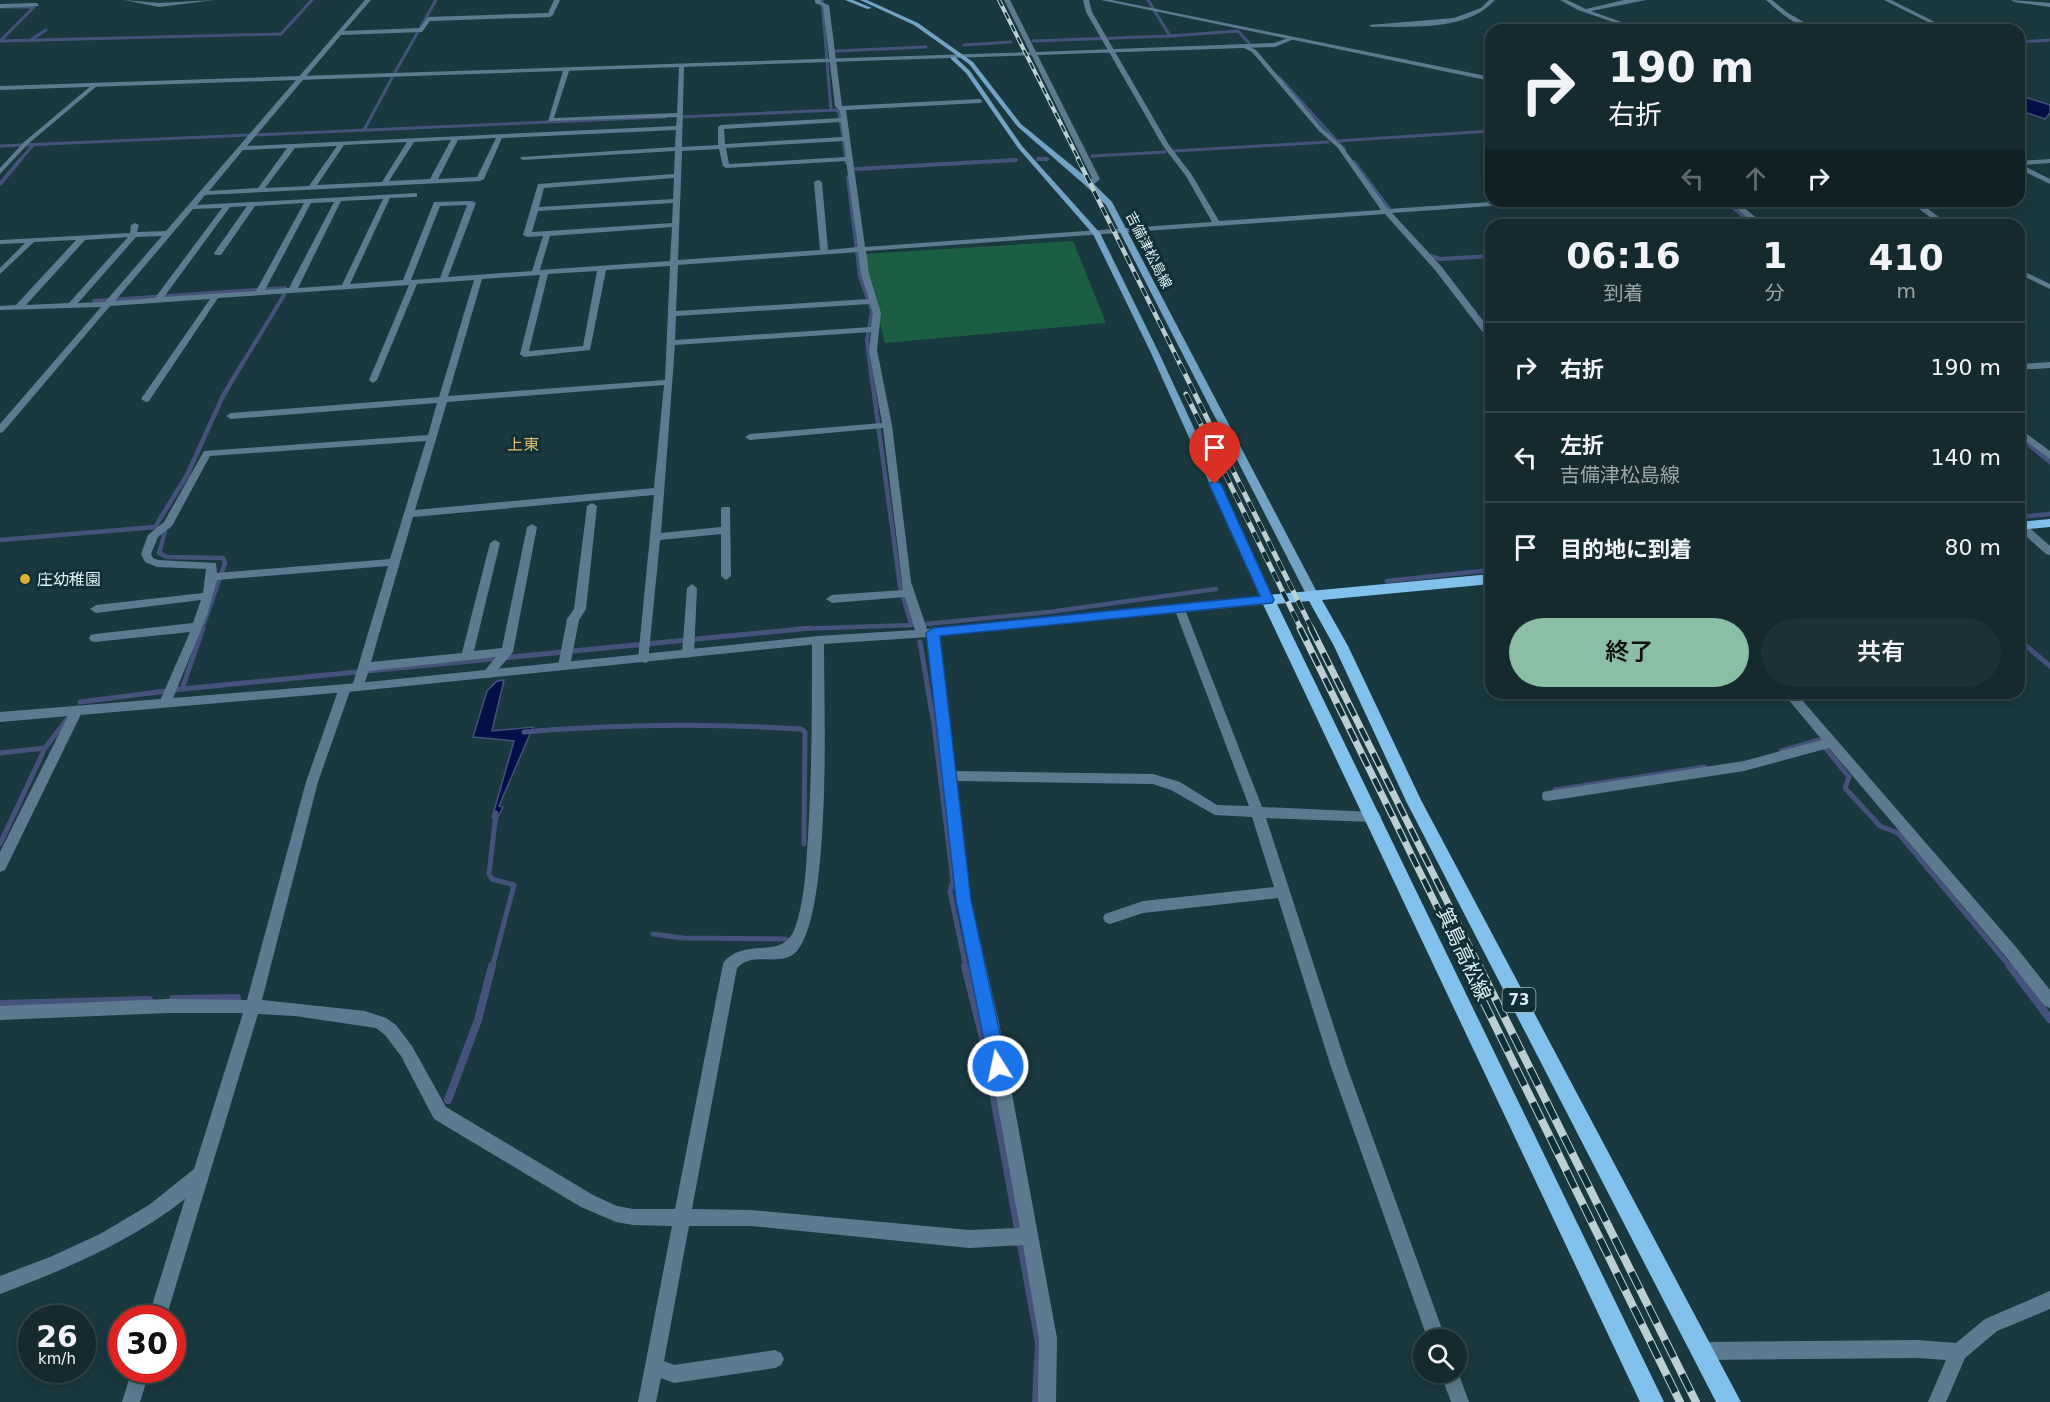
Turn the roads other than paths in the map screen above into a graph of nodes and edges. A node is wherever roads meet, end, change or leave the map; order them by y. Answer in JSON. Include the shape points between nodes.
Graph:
{"nodes":[{"id":1,"x":128,"y":0,"type":"edge"},
{"id":2,"x":212,"y":0,"type":"edge"},
{"id":3,"x":368,"y":0,"type":"edge"},
{"id":4,"x":557,"y":0,"type":"edge"},
{"id":5,"x":848,"y":0,"type":"edge"},
{"id":6,"x":863,"y":0,"type":"edge"},
{"id":7,"x":1007,"y":0,"type":"edge"},
{"id":8,"x":1086,"y":0,"type":"edge"},
{"id":9,"x":1104,"y":0,"type":"edge"},
{"id":10,"x":1492,"y":0,"type":"edge"},
{"id":11,"x":1563,"y":0,"type":"edge"},
{"id":12,"x":1643,"y":0,"type":"edge"},
{"id":13,"x":1759,"y":0,"type":"edge"},
{"id":14,"x":1769,"y":0,"type":"edge"},
{"id":15,"x":1776,"y":0,"type":"edge"},
{"id":16,"x":1887,"y":0,"type":"edge"},
{"id":17,"x":2014,"y":0,"type":"edge"},
{"id":18,"x":821,"y":3,"type":"edge"},
{"id":19,"x":37,"y":5,"type":"dead end"},
{"id":20,"x":2050,"y":5,"type":"edge"},
{"id":21,"x":0,"y":6,"type":"edge"},
{"id":22,"x":1587,"y":10,"type":"junction"},
{"id":23,"x":1625,"y":24,"type":"edge"},
{"id":24,"x":1804,"y":24,"type":"edge"},
{"id":25,"x":1936,"y":24,"type":"edge"},
{"id":26,"x":1372,"y":26,"type":"dead end"},
{"id":27,"x":340,"y":33,"type":"junction"},
{"id":28,"x":1291,"y":39,"type":"junction"},
{"id":29,"x":1244,"y":46,"type":"junction"},
{"id":30,"x":1112,"y":51,"type":"junction"},
{"id":31,"x":1034,"y":54,"type":"junction"},
{"id":32,"x":952,"y":57,"type":"junction"},
{"id":33,"x":963,"y":57,"type":"junction"},
{"id":34,"x":830,"y":62,"type":"junction"},
{"id":35,"x":682,"y":67,"type":"junction"},
{"id":36,"x":566,"y":71,"type":"junction"},
{"id":37,"x":1485,"y":78,"type":"edge"},
{"id":38,"x":301,"y":79,"type":"junction"},
{"id":39,"x":94,"y":86,"type":"junction"},
{"id":40,"x":0,"y":88,"type":"edge"},
{"id":41,"x":980,"y":101,"type":"dead end"},
{"id":42,"x":840,"y":108,"type":"junction"},
{"id":43,"x":681,"y":116,"type":"junction"},
{"id":44,"x":842,"y":121,"type":"junction"},
{"id":45,"x":680,"y":128,"type":"junction"},
{"id":46,"x":500,"y":136,"type":"junction"},
{"id":47,"x":456,"y":138,"type":"junction"},
{"id":48,"x":844,"y":139,"type":"junction"},
{"id":49,"x":412,"y":140,"type":"junction"},
{"id":50,"x":342,"y":143,"type":"junction"},
{"id":51,"x":292,"y":146,"type":"junction"},
{"id":52,"x":723,"y":146,"type":"junction"},
{"id":53,"x":242,"y":148,"type":"junction"},
{"id":54,"x":677,"y":149,"type":"junction"},
{"id":55,"x":523,"y":158,"type":"dead end"},
{"id":56,"x":847,"y":159,"type":"junction"},
{"id":57,"x":2050,"y":161,"type":"edge"},
{"id":58,"x":2025,"y":164,"type":"edge"},
{"id":59,"x":2025,"y":168,"type":"edge"},
{"id":60,"x":0,"y":172,"type":"edge"},
{"id":61,"x":678,"y":176,"type":"junction"},
{"id":62,"x":433,"y":181,"type":"junction"},
{"id":63,"x":818,"y":182,"type":"dead end"},
{"id":64,"x":2050,"y":182,"type":"edge"},
{"id":65,"x":385,"y":183,"type":"junction"},
{"id":66,"x":1089,"y":184,"type":"junction"},
{"id":67,"x":312,"y":187,"type":"junction"},
{"id":68,"x":260,"y":190,"type":"junction"},
{"id":69,"x":204,"y":193,"type":"junction"},
{"id":70,"x":414,"y":195,"type":"dead end"},
{"id":71,"x":388,"y":196,"type":"junction"},
{"id":72,"x":338,"y":200,"type":"junction"},
{"id":73,"x":676,"y":201,"type":"junction"},
{"id":74,"x":308,"y":202,"type":"junction"},
{"id":75,"x":252,"y":205,"type":"junction"},
{"id":76,"x":226,"y":206,"type":"junction"},
{"id":77,"x":1485,"y":206,"type":"edge"},
{"id":78,"x":192,"y":207,"type":"junction"},
{"id":79,"x":1739,"y":207,"type":"edge"},
{"id":80,"x":1920,"y":207,"type":"edge"},
{"id":81,"x":534,"y":209,"type":"junction"},
{"id":82,"x":1386,"y":211,"type":"junction"},
{"id":83,"x":1754,"y":219,"type":"edge"},
{"id":84,"x":1938,"y":219,"type":"edge"},
{"id":85,"x":1217,"y":224,"type":"junction"},
{"id":86,"x":135,"y":225,"type":"dead end"},
{"id":87,"x":674,"y":225,"type":"junction"},
{"id":88,"x":1124,"y":231,"type":"junction"},
{"id":89,"x":170,"y":233,"type":"junction"},
{"id":90,"x":1096,"y":233,"type":"junction"},
{"id":91,"x":547,"y":234,"type":"junction"},
{"id":92,"x":133,"y":236,"type":"junction"},
{"id":93,"x":82,"y":238,"type":"junction"},
{"id":94,"x":31,"y":241,"type":"junction"},
{"id":95,"x":0,"y":242,"type":"edge"},
{"id":96,"x":859,"y":249,"type":"junction"},
{"id":97,"x":824,"y":251,"type":"junction"},
{"id":98,"x":218,"y":253,"type":"dead end"},
{"id":99,"x":672,"y":262,"type":"junction"},
{"id":100,"x":602,"y":268,"type":"junction"},
{"id":101,"x":0,"y":272,"type":"edge"},
{"id":102,"x":545,"y":272,"type":"junction"},
{"id":103,"x":535,"y":273,"type":"junction"},
{"id":104,"x":2025,"y":274,"type":"edge"},
{"id":105,"x":479,"y":277,"type":"junction"},
{"id":106,"x":443,"y":279,"type":"junction"},
{"id":107,"x":410,"y":282,"type":"junction"},
{"id":108,"x":345,"y":287,"type":"junction"},
{"id":109,"x":2050,"y":287,"type":"edge"},
{"id":110,"x":261,"y":290,"type":"junction"},
{"id":111,"x":292,"y":291,"type":"junction"},
{"id":112,"x":215,"y":297,"type":"junction"},
{"id":113,"x":159,"y":298,"type":"junction"},
{"id":114,"x":110,"y":301,"type":"junction"},
{"id":115,"x":870,"y":301,"type":"junction"},
{"id":116,"x":71,"y":306,"type":"junction"},
{"id":117,"x":0,"y":308,"type":"edge"},
{"id":118,"x":18,"y":308,"type":"junction"},
{"id":119,"x":671,"y":314,"type":"junction"},
{"id":120,"x":871,"y":329,"type":"junction"},
{"id":121,"x":1485,"y":329,"type":"edge"},
{"id":122,"x":671,"y":343,"type":"junction"},
{"id":123,"x":2050,"y":365,"type":"edge"},
{"id":124,"x":2025,"y":367,"type":"edge"},
{"id":125,"x":373,"y":380,"type":"dead end"},
{"id":126,"x":669,"y":382,"type":"junction"},
{"id":127,"x":146,"y":399,"type":"dead end"},
{"id":128,"x":441,"y":402,"type":"junction"},
{"id":129,"x":231,"y":416,"type":"dead end"},
{"id":130,"x":882,"y":426,"type":"junction"},
{"id":131,"x":0,"y":430,"type":"edge"},
{"id":132,"x":750,"y":436,"type":"dead end"},
{"id":133,"x":2025,"y":436,"type":"edge"},
{"id":134,"x":431,"y":438,"type":"junction"},
{"id":135,"x":2050,"y":456,"type":"edge"},
{"id":136,"x":659,"y":491,"type":"junction"},
{"id":137,"x":592,"y":506,"type":"dead end"},
{"id":138,"x":726,"y":509,"type":"dead end"},
{"id":139,"x":410,"y":514,"type":"junction"},
{"id":140,"x":2050,"y":523,"type":"edge"},
{"id":141,"x":2025,"y":526,"type":"edge"},
{"id":142,"x":532,"y":527,"type":"dead end"},
{"id":143,"x":725,"y":530,"type":"junction"},
{"id":144,"x":2025,"y":530,"type":"edge"},
{"id":145,"x":655,"y":537,"type":"junction"},
{"id":146,"x":495,"y":543,"type":"dead end"},
{"id":147,"x":2050,"y":552,"type":"edge"},
{"id":148,"x":395,"y":561,"type":"junction"},
{"id":149,"x":218,"y":576,"type":"junction"},
{"id":150,"x":726,"y":576,"type":"dead end"},
{"id":151,"x":1485,"y":580,"type":"edge"},
{"id":152,"x":692,"y":588,"type":"dead end"},
{"id":153,"x":905,"y":594,"type":"junction"},
{"id":154,"x":207,"y":596,"type":"junction"},
{"id":155,"x":1313,"y":596,"type":"junction"},
{"id":156,"x":832,"y":599,"type":"dead end"},
{"id":157,"x":1268,"y":600,"type":"junction"},
{"id":158,"x":1179,"y":607,"type":"junction"},
{"id":159,"x":96,"y":609,"type":"dead end"},
{"id":160,"x":195,"y":627,"type":"junction"},
{"id":161,"x":927,"y":633,"type":"junction"},
{"id":162,"x":95,"y":638,"type":"dead end"},
{"id":163,"x":818,"y":640,"type":"junction"},
{"id":164,"x":689,"y":644,"type":"junction"},
{"id":165,"x":645,"y":649,"type":"junction"},
{"id":166,"x":468,"y":657,"type":"junction"},
{"id":167,"x":502,"y":657,"type":"junction"},
{"id":168,"x":565,"y":657,"type":"junction"},
{"id":169,"x":488,"y":674,"type":"junction"},
{"id":170,"x":358,"y":677,"type":"junction"},
{"id":171,"x":168,"y":694,"type":"junction"},
{"id":172,"x":1793,"y":699,"type":"edge"},
{"id":173,"x":77,"y":710,"type":"junction"},
{"id":174,"x":0,"y":717,"type":"edge"},
{"id":175,"x":1826,"y":744,"type":"junction"},
{"id":176,"x":950,"y":776,"type":"junction"},
{"id":177,"x":1548,"y":796,"type":"dead end"},
{"id":178,"x":1258,"y":814,"type":"junction"},
{"id":179,"x":1374,"y":817,"type":"junction"},
{"id":180,"x":0,"y":866,"type":"edge"},
{"id":181,"x":1281,"y":892,"type":"junction"},
{"id":182,"x":1110,"y":918,"type":"dead end"},
{"id":183,"x":2050,"y":1001,"type":"edge"},
{"id":184,"x":253,"y":1005,"type":"junction"},
{"id":185,"x":0,"y":1012,"type":"edge"},
{"id":186,"x":201,"y":1174,"type":"junction"},
{"id":187,"x":684,"y":1217,"type":"junction"},
{"id":188,"x":1022,"y":1237,"type":"junction"},
{"id":189,"x":0,"y":1285,"type":"edge"},
{"id":190,"x":2050,"y":1300,"type":"edge"},
{"id":191,"x":161,"y":1305,"type":"edge"},
{"id":192,"x":1433,"y":1329,"type":"edge"},
{"id":193,"x":1703,"y":1351,"type":"junction"},
{"id":194,"x":1959,"y":1352,"type":"junction"},
{"id":195,"x":775,"y":1359,"type":"dead end"},
{"id":196,"x":655,"y":1366,"type":"junction"},
{"id":197,"x":137,"y":1383,"type":"edge"},
{"id":198,"x":1453,"y":1383,"type":"edge"},
{"id":199,"x":131,"y":1402,"type":"edge"},
{"id":200,"x":647,"y":1402,"type":"edge"},
{"id":201,"x":1047,"y":1402,"type":"edge"},
{"id":202,"x":1460,"y":1402,"type":"edge"},
{"id":203,"x":1652,"y":1402,"type":"edge"},
{"id":204,"x":1729,"y":1402,"type":"edge"},
{"id":205,"x":1937,"y":1402,"type":"edge"}],
"edges":[{"from":1,"to":2,"type":"street","via":[[154,5]]},
{"from":3,"to":27,"type":"street"},
{"from":4,"to":27,"type":"street","via":[[550,15],[428,19],[419,31]]},
{"from":5,"to":32,"type":"main road","via":[[905,25]]},
{"from":6,"to":33,"type":"main road","name":"吉備津松島線","via":[[916,24]]},
{"from":7,"to":31,"type":"street"},
{"from":8,"to":30,"type":"street"},
{"from":9,"to":28,"type":"street"},
{"from":10,"to":26,"type":"street","via":[[1488,6],[1457,20]]},
{"from":11,"to":22,"type":"street"},
{"from":12,"to":22,"type":"street"},
{"from":13,"to":14,"type":"street"},
{"from":14,"to":15,"type":"street"},
{"from":14,"to":24,"type":"street"},
{"from":16,"to":25,"type":"street"},
{"from":17,"to":20,"type":"street"},
{"from":18,"to":34,"type":"street"},
{"from":19,"to":21,"type":"street"},
{"from":22,"to":23,"type":"street"},
{"from":27,"to":38,"type":"street"},
{"from":28,"to":29,"type":"street","via":[[1275,45]]},
{"from":28,"to":37,"type":"street"},
{"from":29,"to":30,"type":"street"},
{"from":29,"to":82,"type":"street","via":[[1254,51],[1340,147]]},
{"from":30,"to":31,"type":"street"},
{"from":30,"to":85,"type":"street","via":[[1160,136],[1189,175]]},
{"from":31,"to":33,"type":"street"},
{"from":31,"to":66,"type":"street","via":[[1096,179]]},
{"from":32,"to":33,"type":"street"},
{"from":32,"to":34,"type":"street"},
{"from":32,"to":90,"type":"main road","via":[[968,72],[1020,147]]},
{"from":33,"to":66,"type":"main road","name":"吉備津松島線","via":[[980,71],[1019,125]]},
{"from":34,"to":35,"type":"street"},
{"from":34,"to":42,"type":"street"},
{"from":35,"to":36,"type":"street"},
{"from":35,"to":43,"type":"street"},
{"from":36,"to":38,"type":"street"},
{"from":36,"to":43,"type":"street","via":[[550,120]]},
{"from":38,"to":39,"type":"street"},
{"from":38,"to":53,"type":"street"},
{"from":39,"to":40,"type":"street"},
{"from":39,"to":60,"type":"street","via":[[25,145]]},
{"from":41,"to":42,"type":"street"},
{"from":42,"to":44,"type":"street"},
{"from":43,"to":45,"type":"street"},
{"from":44,"to":48,"type":"street"},
{"from":44,"to":52,"type":"street","via":[[721,127]]},
{"from":45,"to":46,"type":"street"},
{"from":45,"to":54,"type":"street"},
{"from":46,"to":47,"type":"street"},
{"from":46,"to":62,"type":"street","via":[[480,179]]},
{"from":47,"to":49,"type":"street"},
{"from":47,"to":62,"type":"street"},
{"from":48,"to":52,"type":"street"},
{"from":48,"to":56,"type":"street"},
{"from":49,"to":50,"type":"street"},
{"from":49,"to":65,"type":"street"},
{"from":50,"to":51,"type":"street"},
{"from":50,"to":67,"type":"street"},
{"from":51,"to":53,"type":"street"},
{"from":51,"to":68,"type":"street"},
{"from":52,"to":54,"type":"street"},
{"from":52,"to":56,"type":"street","via":[[726,166]]},
{"from":53,"to":69,"type":"street"},
{"from":54,"to":55,"type":"street"},
{"from":54,"to":61,"type":"street"},
{"from":56,"to":96,"type":"street"},
{"from":57,"to":58,"type":"street"},
{"from":59,"to":64,"type":"street"},
{"from":61,"to":73,"type":"street"},
{"from":61,"to":81,"type":"street","via":[[541,186]]},
{"from":62,"to":65,"type":"street"},
{"from":63,"to":97,"type":"street"},
{"from":65,"to":67,"type":"street"},
{"from":66,"to":88,"type":"main road","name":"吉備津松島線","via":[[1109,204]]},
{"from":67,"to":68,"type":"street"},
{"from":68,"to":69,"type":"street"},
{"from":69,"to":78,"type":"street"},
{"from":70,"to":71,"type":"street"},
{"from":71,"to":72,"type":"street"},
{"from":71,"to":108,"type":"street"},
{"from":72,"to":74,"type":"street"},
{"from":72,"to":111,"type":"street"},
{"from":73,"to":81,"type":"street"},
{"from":73,"to":87,"type":"street"},
{"from":74,"to":75,"type":"street"},
{"from":74,"to":110,"type":"street"},
{"from":75,"to":76,"type":"street"},
{"from":75,"to":98,"type":"street"},
{"from":76,"to":78,"type":"street"},
{"from":76,"to":113,"type":"street"},
{"from":77,"to":82,"type":"street"},
{"from":78,"to":89,"type":"street"},
{"from":79,"to":83,"type":"street"},
{"from":80,"to":84,"type":"street"},
{"from":81,"to":91,"type":"street","via":[[527,235]]},
{"from":82,"to":85,"type":"street"},
{"from":82,"to":121,"type":"street","via":[[1438,268]]},
{"from":85,"to":88,"type":"street"},
{"from":86,"to":92,"type":"street"},
{"from":87,"to":91,"type":"street"},
{"from":87,"to":99,"type":"street"},
{"from":88,"to":90,"type":"street"},
{"from":88,"to":155,"type":"main road","name":"吉備津松島線"},
{"from":89,"to":92,"type":"street"},
{"from":89,"to":114,"type":"street"},
{"from":90,"to":96,"type":"street"},
{"from":90,"to":157,"type":"main road"},
{"from":91,"to":103,"type":"street"},
{"from":92,"to":93,"type":"street"},
{"from":92,"to":116,"type":"street"},
{"from":93,"to":94,"type":"street"},
{"from":93,"to":118,"type":"street"},
{"from":94,"to":95,"type":"street"},
{"from":94,"to":101,"type":"street"},
{"from":96,"to":97,"type":"street"},
{"from":96,"to":115,"type":"street"},
{"from":97,"to":99,"type":"street"},
{"from":99,"to":100,"type":"street"},
{"from":99,"to":119,"type":"street"},
{"from":100,"to":102,"type":"street"},
{"from":100,"to":102,"type":"street","via":[[587,348],[524,354]]},
{"from":102,"to":103,"type":"street"},
{"from":103,"to":105,"type":"street"},
{"from":104,"to":109,"type":"street"},
{"from":105,"to":106,"type":"street"},
{"from":105,"to":128,"type":"street"},
{"from":106,"to":107,"type":"street"},
{"from":106,"to":107,"type":"street","via":[[472,203],[437,204]]},
{"from":107,"to":108,"type":"street"},
{"from":107,"to":125,"type":"street"},
{"from":108,"to":111,"type":"street"},
{"from":110,"to":111,"type":"street"},
{"from":110,"to":112,"type":"street"},
{"from":112,"to":113,"type":"street"},
{"from":112,"to":127,"type":"street"},
{"from":113,"to":114,"type":"street"},
{"from":114,"to":116,"type":"street"},
{"from":114,"to":131,"type":"street"},
{"from":115,"to":119,"type":"street"},
{"from":115,"to":120,"type":"street","via":[[877,313]]},
{"from":116,"to":118,"type":"street"},
{"from":117,"to":118,"type":"street"},
{"from":119,"to":122,"type":"street"},
{"from":120,"to":122,"type":"street"},
{"from":120,"to":130,"type":"street"},
{"from":122,"to":126,"type":"street"},
{"from":123,"to":124,"type":"street"},
{"from":126,"to":128,"type":"street"},
{"from":126,"to":136,"type":"street"},
{"from":128,"to":129,"type":"street"},
{"from":128,"to":134,"type":"street"},
{"from":130,"to":132,"type":"street"},
{"from":130,"to":153,"type":"street"},
{"from":133,"to":135,"type":"street"},
{"from":134,"to":139,"type":"street"},
{"from":134,"to":149,"type":"street","via":[[207,453],[168,524],[153,535],[146,554],[149,560],[169,565],[212,566]]},
{"from":136,"to":139,"type":"street"},
{"from":136,"to":145,"type":"street"},
{"from":137,"to":168,"type":"street","via":[[580,609],[573,619]]},
{"from":138,"to":143,"type":"street"},
{"from":139,"to":148,"type":"street"},
{"from":140,"to":141,"type":"main road"},
{"from":142,"to":167,"type":"street"},
{"from":143,"to":145,"type":"street"},
{"from":143,"to":150,"type":"street"},
{"from":144,"to":147,"type":"street"},
{"from":145,"to":165,"type":"street"},
{"from":146,"to":166,"type":"street"},
{"from":148,"to":149,"type":"street"},
{"from":148,"to":170,"type":"street"},
{"from":149,"to":154,"type":"street"},
{"from":151,"to":155,"type":"main road"},
{"from":152,"to":164,"type":"street"},
{"from":153,"to":156,"type":"street"},
{"from":153,"to":161,"type":"street"},
{"from":154,"to":159,"type":"street"},
{"from":154,"to":160,"type":"street"},
{"from":155,"to":157,"type":"main road"},
{"from":155,"to":193,"type":"main road","name":"箕島高松線","number":"73","via":[[1341,646],[1414,801]]},
{"from":157,"to":158,"type":"street"},
{"from":157,"to":179,"type":"main road","name":"箕島高松線"},
{"from":158,"to":161,"type":"street"},
{"from":158,"to":178,"type":"street"},
{"from":160,"to":162,"type":"street"},
{"from":160,"to":171,"type":"street"},
{"from":161,"to":163,"type":"street"},
{"from":161,"to":176,"type":"street"},
{"from":163,"to":164,"type":"street"},
{"from":163,"to":187,"type":"street","via":[[815,852],[801,934],[791,947],[774,955],[746,955],[730,964]]},
{"from":164,"to":165,"type":"street"},
{"from":165,"to":168,"type":"street"},
{"from":166,"to":167,"type":"street"},
{"from":166,"to":170,"type":"street"},
{"from":167,"to":169,"type":"street"},
{"from":168,"to":169,"type":"street"},
{"from":169,"to":170,"type":"street"},
{"from":170,"to":171,"type":"street"},
{"from":170,"to":184,"type":"street","via":[[312,783]]},
{"from":171,"to":173,"type":"street"},
{"from":172,"to":175,"type":"street"},
{"from":173,"to":174,"type":"street"},
{"from":173,"to":180,"type":"street"},
{"from":175,"to":177,"type":"street","via":[[1744,766]]},
{"from":175,"to":183,"type":"street"},
{"from":176,"to":178,"type":"street","via":[[1153,779],[1176,786],[1215,810]]},
{"from":176,"to":188,"type":"street","via":[[964,900],[991,1023]]},
{"from":178,"to":179,"type":"street"},
{"from":178,"to":181,"type":"street"},
{"from":179,"to":203,"type":"main road","name":"箕島高松線"},
{"from":181,"to":182,"type":"street","via":[[1143,907]]},
{"from":181,"to":192,"type":"street"},
{"from":184,"to":185,"type":"street"},
{"from":184,"to":186,"type":"street"},
{"from":184,"to":187,"type":"street","via":[[381,1023],[401,1042],[440,1113],[587,1201],[616,1214]]},
{"from":186,"to":189,"type":"street","via":[[173,1200],[137,1224],[48,1267]]},
{"from":186,"to":191,"type":"street"},
{"from":187,"to":188,"type":"street","via":[[751,1218],[969,1239]]},
{"from":187,"to":196,"type":"street"},
{"from":188,"to":201,"type":"street","via":[[1048,1338]]},
{"from":190,"to":194,"type":"street","via":[[1991,1325]]},
{"from":193,"to":194,"type":"street"},
{"from":193,"to":204,"type":"main road","name":"箕島高松線","number":"73"},
{"from":194,"to":205,"type":"street"},
{"from":195,"to":196,"type":"street","via":[[674,1374]]},
{"from":196,"to":200,"type":"street"},
{"from":197,"to":199,"type":"street"},
{"from":198,"to":202,"type":"street"}]}
